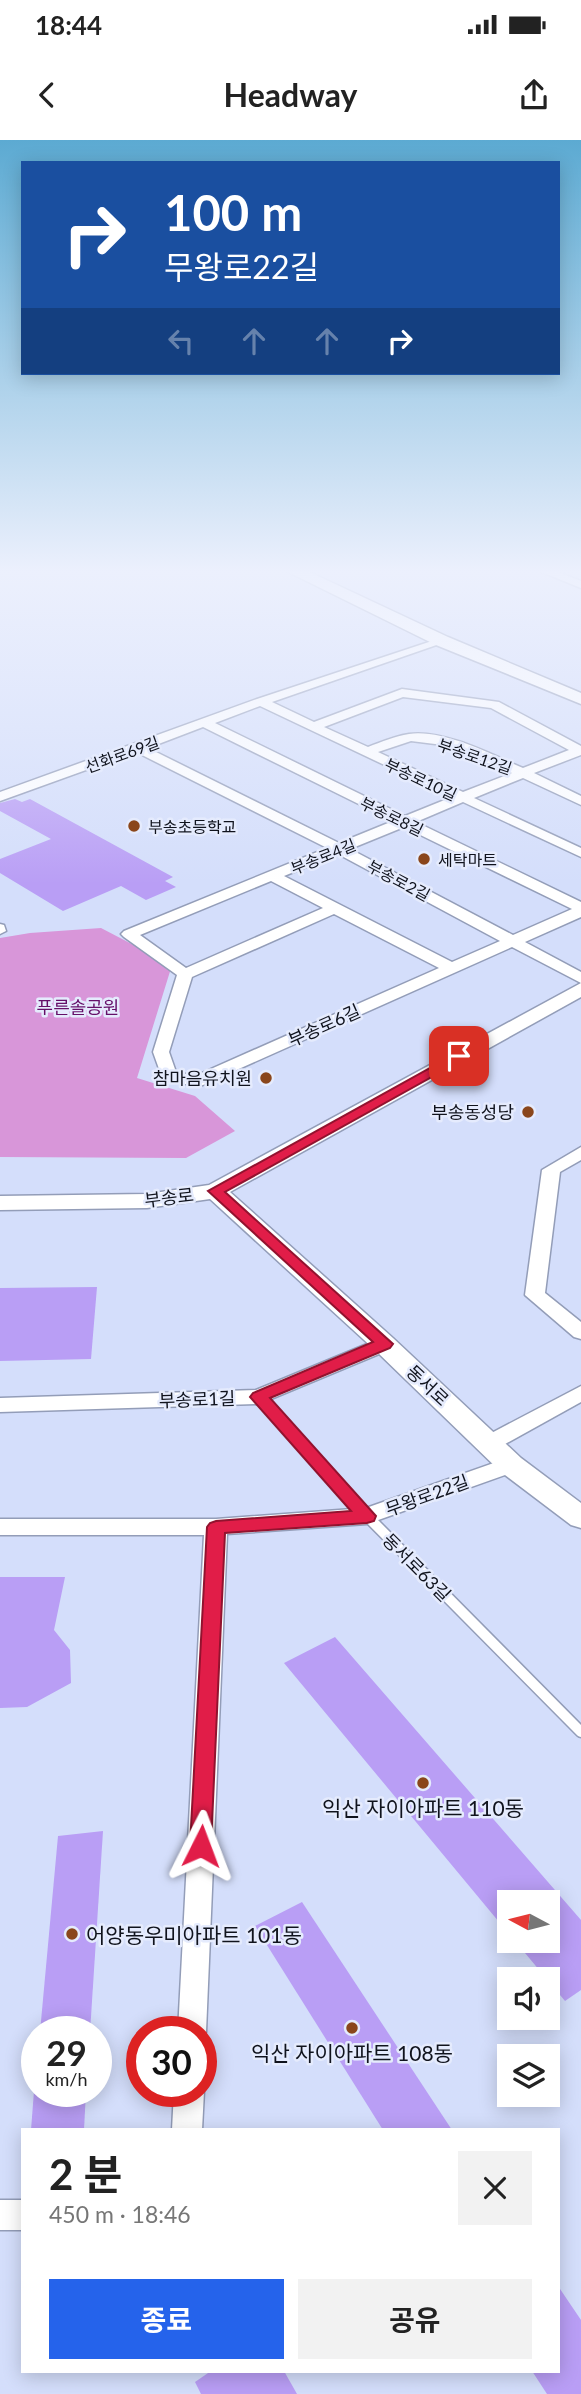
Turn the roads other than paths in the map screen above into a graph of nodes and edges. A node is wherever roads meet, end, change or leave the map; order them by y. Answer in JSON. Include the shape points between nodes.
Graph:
{"nodes":[{"id":1,"x":346,"y":673,"type":"edge"},
{"id":2,"x":519,"y":673,"type":"edge"},
{"id":3,"x":581,"y":699,"type":"edge"},
{"id":4,"x":261,"y":702,"type":"junction"},
{"id":5,"x":204,"y":723,"type":"junction"},
{"id":6,"x":312,"y":727,"type":"junction"},
{"id":7,"x":139,"y":748,"type":"junction"},
{"id":8,"x":580,"y":751,"type":"edge"},
{"id":9,"x":365,"y":753,"type":"junction"},
{"id":10,"x":523,"y":773,"type":"junction"},
{"id":11,"x":0,"y":797,"type":"edge"},
{"id":12,"x":462,"y":798,"type":"junction"},
{"id":13,"x":581,"y":802,"type":"edge"},
{"id":14,"x":404,"y":821,"type":"junction"},
{"id":15,"x":340,"y":849,"type":"junction"},
{"id":16,"x":581,"y":853,"type":"edge"},
{"id":17,"x":273,"y":876,"type":"junction"},
{"id":18,"x":332,"y":909,"type":"junction"},
{"id":19,"x":581,"y":909,"type":"edge"},
{"id":20,"x":513,"y":939,"type":"junction"},
{"id":21,"x":452,"y":968,"type":"junction"},
{"id":22,"x":184,"y":974,"type":"junction"},
{"id":23,"x":581,"y":978,"type":"edge"},
{"id":24,"x":581,"y":989,"type":"edge"},
{"id":25,"x":581,"y":1152,"type":"edge"},
{"id":26,"x":215,"y":1191,"type":"junction"},
{"id":27,"x":0,"y":1203,"type":"edge"},
{"id":28,"x":581,"y":1332,"type":"edge"},
{"id":29,"x":384,"y":1344,"type":"junction"},
{"id":30,"x":581,"y":1393,"type":"edge"},
{"id":31,"x":259,"y":1397,"type":"junction"},
{"id":32,"x":0,"y":1405,"type":"edge"},
{"id":33,"x":490,"y":1443,"type":"junction"},
{"id":34,"x":511,"y":1465,"type":"junction"},
{"id":35,"x":367,"y":1516,"type":"junction"},
{"id":36,"x":581,"y":1518,"type":"edge"},
{"id":37,"x":0,"y":1527,"type":"edge"},
{"id":38,"x":216,"y":1527,"type":"junction"},
{"id":39,"x":581,"y":1732,"type":"edge"},
{"id":40,"x":193,"y":2016,"type":"edge"},
{"id":41,"x":188,"y":2107,"type":"edge"},
{"id":42,"x":187,"y":2128,"type":"edge"},
{"id":43,"x":0,"y":2215,"type":"edge"},
{"id":44,"x":21,"y":2215,"type":"edge"}],
"edges":[{"from":1,"to":4,"type":"street","name":"선화로69길"},
{"from":2,"to":3,"type":"main road"},
{"from":4,"to":5,"type":"street","name":"선화로69길"},
{"from":4,"to":6,"type":"street","name":"부송로10길"},
{"from":5,"to":7,"type":"street","name":"선화로69길"},
{"from":5,"to":14,"type":"street","name":"부송로8길"},
{"from":6,"to":8,"type":"street","via":[[402,694],[415,695],[495,705]]},
{"from":6,"to":9,"type":"street","name":"부송로10길"},
{"from":7,"to":11,"type":"street","name":"선화로69길"},
{"from":7,"to":15,"type":"street","name":"부송로2길"},
{"from":8,"to":10,"type":"street","name":"부송로4길"},
{"from":9,"to":10,"type":"street","name":"부송로12길","via":[[412,737],[450,744]]},
{"from":9,"to":12,"type":"street","name":"부송로10길"},
{"from":10,"to":12,"type":"street","name":"부송로4길"},
{"from":10,"to":13,"type":"street","name":"부송로12길"},
{"from":12,"to":14,"type":"street","name":"부송로4길"},
{"from":12,"to":16,"type":"street","name":"부송로10길"},
{"from":14,"to":15,"type":"street","name":"부송로4길"},
{"from":14,"to":19,"type":"street","name":"부송로8길"},
{"from":15,"to":17,"type":"street","name":"부송로4길"},
{"from":15,"to":20,"type":"street","name":"부송로2길"},
{"from":17,"to":18,"type":"street"},
{"from":17,"to":22,"type":"street","name":"부송로4길","via":[[129,934]]},
{"from":18,"to":21,"type":"street"},
{"from":18,"to":22,"type":"street"},
{"from":19,"to":20,"type":"street","name":"부송로6길"},
{"from":20,"to":21,"type":"street","name":"부송로6길"},
{"from":20,"to":23,"type":"street","name":"부송로2길"},
{"from":21,"to":22,"type":"street","name":"부송로6길","via":[[197,1081],[169,1076],[161,1052]]},
{"from":24,"to":26,"type":"street","name":"부송로"},
{"from":25,"to":28,"type":"street","via":[[551,1170],[535,1295]]},
{"from":26,"to":27,"type":"street","name":"부송로","via":[[147,1201]]},
{"from":26,"to":29,"type":"street","name":"동서로"},
{"from":29,"to":31,"type":"street","name":"부송로1길"},
{"from":29,"to":33,"type":"street","name":"동서로"},
{"from":30,"to":33,"type":"street"},
{"from":31,"to":32,"type":"street","name":"부송로1길"},
{"from":31,"to":35,"type":"lane","name":"동서로63길"},
{"from":33,"to":34,"type":"street","name":"동서로"},
{"from":34,"to":35,"type":"street","name":"무왕로22길"},
{"from":34,"to":36,"type":"street","name":"동서로"},
{"from":35,"to":38,"type":"street","name":"무왕로22길"},
{"from":35,"to":39,"type":"lane","name":"동서로63길"},
{"from":37,"to":38,"type":"street","name":"무왕로22길"},
{"from":38,"to":40,"type":"street"},
{"from":41,"to":42,"type":"street"},
{"from":43,"to":44,"type":"street"}]}
